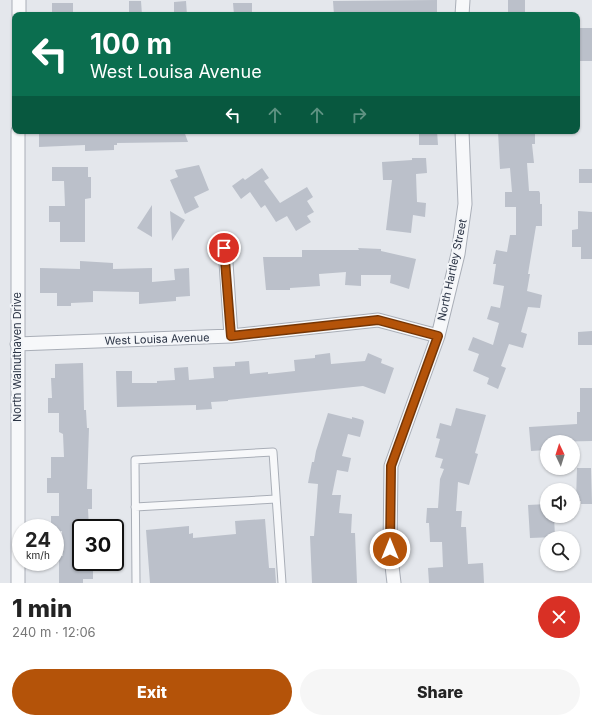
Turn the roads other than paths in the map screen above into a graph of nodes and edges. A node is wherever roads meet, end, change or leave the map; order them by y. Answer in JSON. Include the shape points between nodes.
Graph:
{"nodes":[{"id":1,"x":19,"y":0,"type":"edge"},
{"id":2,"x":463,"y":0,"type":"edge"},
{"id":3,"x":19,"y":12,"type":"edge"},
{"id":4,"x":462,"y":12,"type":"edge"},
{"id":5,"x":18,"y":134,"type":"edge"},
{"id":6,"x":462,"y":134,"type":"edge"},
{"id":7,"x":224,"y":248,"type":"dead end"},
{"id":8,"x":231,"y":336,"type":"junction"},
{"id":9,"x":438,"y":336,"type":"junction"},
{"id":10,"x":17,"y":344,"type":"junction"},
{"id":11,"x":276,"y":499,"type":"junction"},
{"id":12,"x":135,"y":507,"type":"junction"},
{"id":13,"x":18,"y":583,"type":"edge"},
{"id":14,"x":136,"y":583,"type":"edge"},
{"id":15,"x":282,"y":583,"type":"edge"},
{"id":16,"x":394,"y":583,"type":"edge"}],
"edges":[{"from":1,"to":3,"type":"street"},
{"from":2,"to":4,"type":"street"},
{"from":5,"to":10,"type":"street","name":"North Walnuthaven Drive"},
{"from":6,"to":9,"type":"street","name":"North Hartley Street","via":[[465,204],[458,254]]},
{"from":7,"to":8,"type":"street"},
{"from":8,"to":9,"type":"street","name":"West Louisa Avenue","via":[[378,320]]},
{"from":8,"to":10,"type":"street","name":"West Louisa Avenue"},
{"from":9,"to":16,"type":"street","name":"North Hartley Street","via":[[391,466],[390,549]]},
{"from":10,"to":13,"type":"street","name":"North Walnuthaven Drive"},
{"from":11,"to":12,"type":"lane"},
{"from":11,"to":12,"type":"lane","via":[[273,452],[266,452],[135,460]]},
{"from":11,"to":15,"type":"lane"},
{"from":12,"to":14,"type":"lane"}]}
